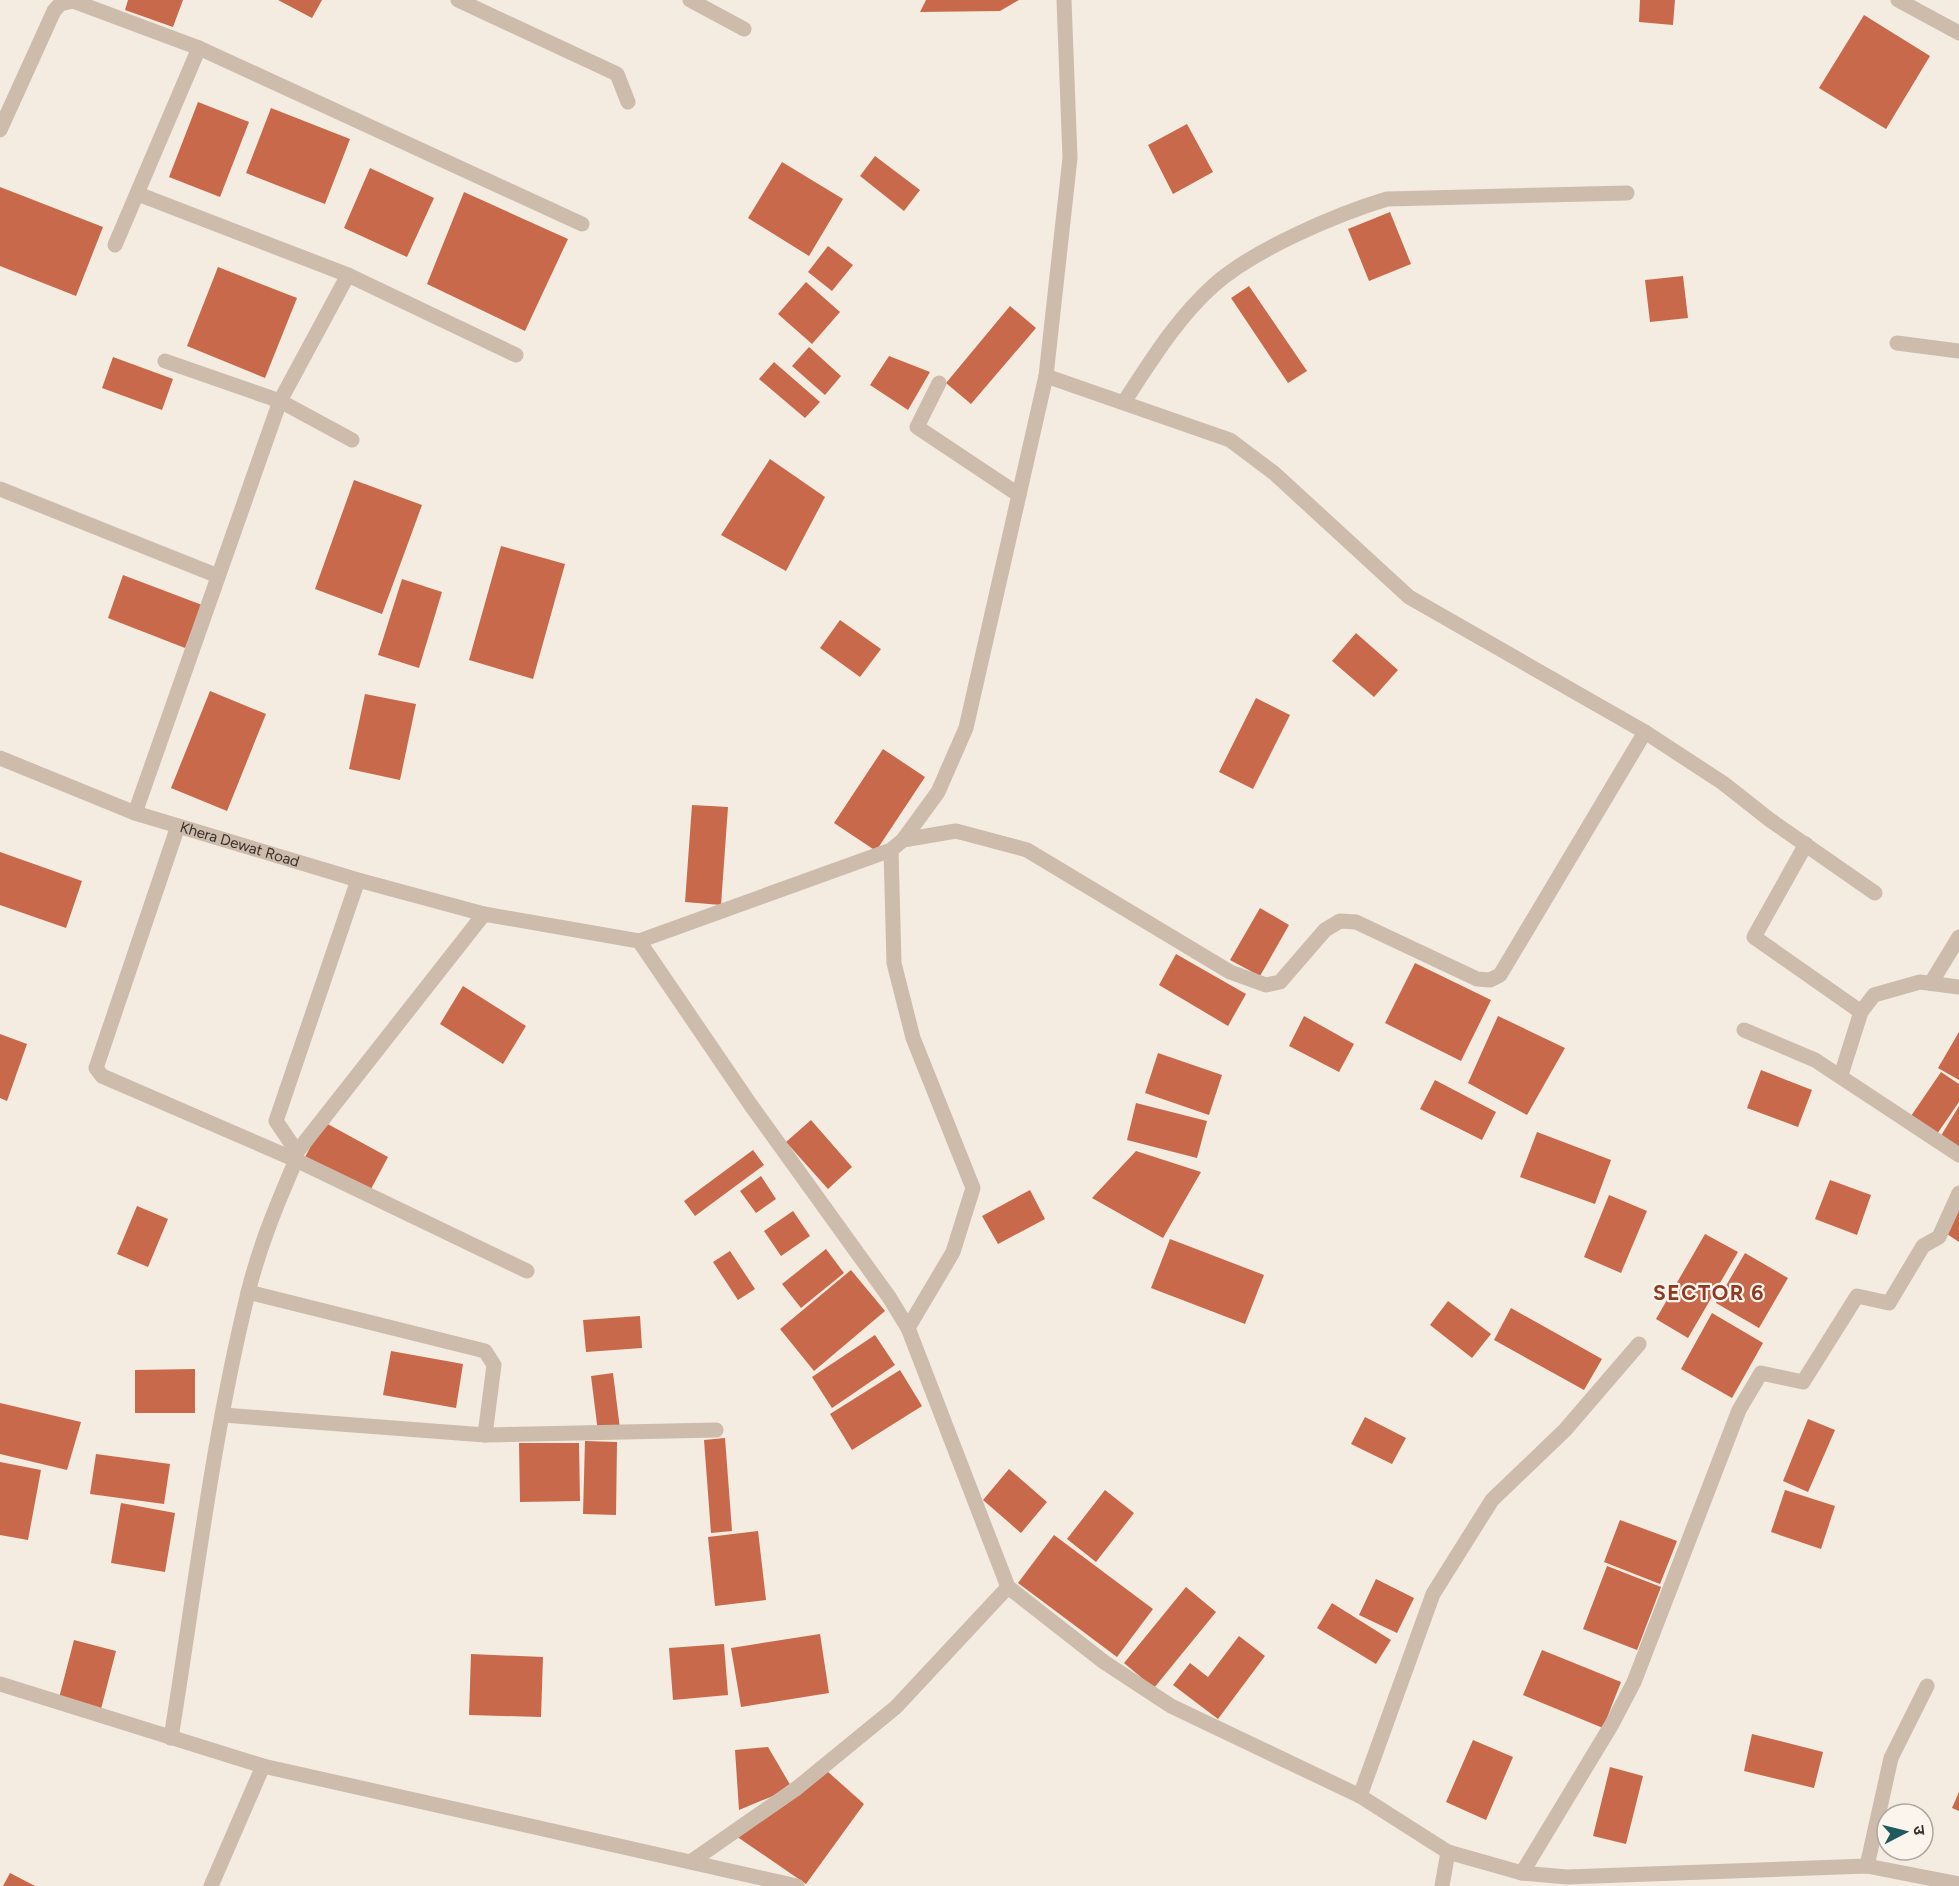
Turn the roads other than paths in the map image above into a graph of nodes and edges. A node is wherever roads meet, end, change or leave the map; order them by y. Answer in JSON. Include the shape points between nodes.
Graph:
{"nodes":[{"id":1,"x":458,"y":0,"type":"edge"},
{"id":2,"x":690,"y":0,"type":"edge"},
{"id":3,"x":1064,"y":0,"type":"edge"},
{"id":4,"x":1898,"y":0,"type":"edge"},
{"id":5,"x":744,"y":29,"type":"dead end"},
{"id":6,"x":1959,"y":33,"type":"edge"},
{"id":7,"x":200,"y":48,"type":"junction"},
{"id":8,"x":628,"y":102,"type":"dead end"},
{"id":9,"x":0,"y":130,"type":"edge"},
{"id":10,"x":1627,"y":193,"type":"dead end"},
{"id":11,"x":138,"y":194,"type":"junction"},
{"id":12,"x":582,"y":224,"type":"dead end"},
{"id":13,"x":115,"y":245,"type":"dead end"},
{"id":14,"x":348,"y":275,"type":"junction"},
{"id":15,"x":1897,"y":343,"type":"dead end"},
{"id":16,"x":1959,"y":351,"type":"edge"},
{"id":17,"x":516,"y":355,"type":"dead end"},
{"id":18,"x":165,"y":361,"type":"dead end"},
{"id":19,"x":1046,"y":376,"type":"junction"},
{"id":20,"x":939,"y":383,"type":"dead end"},
{"id":21,"x":280,"y":401,"type":"junction"},
{"id":22,"x":1124,"y":402,"type":"junction"},
{"id":23,"x":352,"y":440,"type":"dead end"},
{"id":24,"x":0,"y":489,"type":"edge"},
{"id":25,"x":1019,"y":495,"type":"junction"},
{"id":26,"x":218,"y":576,"type":"junction"},
{"id":27,"x":1645,"y":732,"type":"junction"},
{"id":28,"x":0,"y":758,"type":"edge"},
{"id":29,"x":135,"y":813,"type":"junction"},
{"id":30,"x":178,"y":826,"type":"junction"},
{"id":31,"x":1806,"y":844,"type":"junction"},
{"id":32,"x":897,"y":845,"type":"junction"},
{"id":33,"x":358,"y":880,"type":"junction"},
{"id":34,"x":1875,"y":893,"type":"dead end"},
{"id":35,"x":484,"y":915,"type":"junction"},
{"id":36,"x":1959,"y":937,"type":"edge"},
{"id":37,"x":639,"y":941,"type":"junction"},
{"id":38,"x":1931,"y":983,"type":"junction"},
{"id":39,"x":1959,"y":987,"type":"edge"},
{"id":40,"x":1861,"y":1012,"type":"junction"},
{"id":41,"x":1744,"y":1030,"type":"dead end"},
{"id":42,"x":1841,"y":1075,"type":"junction"},
{"id":43,"x":1959,"y":1155,"type":"edge"},
{"id":44,"x":296,"y":1156,"type":"junction"},
{"id":45,"x":1959,"y":1193,"type":"edge"},
{"id":46,"x":527,"y":1271,"type":"dead end"},
{"id":47,"x":248,"y":1292,"type":"junction"},
{"id":48,"x":908,"y":1328,"type":"junction"},
{"id":49,"x":1640,"y":1344,"type":"dead end"},
{"id":50,"x":223,"y":1415,"type":"junction"},
{"id":51,"x":716,"y":1430,"type":"dead end"},
{"id":52,"x":485,"y":1435,"type":"junction"},
{"id":53,"x":1008,"y":1587,"type":"junction"},
{"id":54,"x":0,"y":1684,"type":"edge"},
{"id":55,"x":1927,"y":1686,"type":"dead end"},
{"id":56,"x":171,"y":1738,"type":"junction"},
{"id":57,"x":263,"y":1766,"type":"junction"},
{"id":58,"x":1360,"y":1796,"type":"junction"},
{"id":59,"x":1448,"y":1852,"type":"junction"},
{"id":60,"x":692,"y":1861,"type":"junction"},
{"id":61,"x":1866,"y":1866,"type":"junction"},
{"id":62,"x":1522,"y":1873,"type":"junction"},
{"id":63,"x":1959,"y":1884,"type":"edge"},
{"id":64,"x":211,"y":1886,"type":"edge"},
{"id":65,"x":797,"y":1886,"type":"edge"},
{"id":66,"x":1442,"y":1886,"type":"edge"}],
"edges":[{"from":1,"to":8,"type":"street","via":[[617,74]]},
{"from":2,"to":5,"type":"street"},
{"from":3,"to":19,"type":"street","via":[[1070,158]]},
{"from":4,"to":6,"type":"street"},
{"from":7,"to":9,"type":"street","via":[[84,4],[60,4]]},
{"from":7,"to":11,"type":"street"},
{"from":7,"to":12,"type":"street"},
{"from":10,"to":22,"type":"street","via":[[1387,199],[1348,210],[1239,265],[1214,285],[1169,335]]},
{"from":11,"to":13,"type":"street"},
{"from":11,"to":14,"type":"street"},
{"from":14,"to":17,"type":"street"},
{"from":14,"to":21,"type":"street"},
{"from":15,"to":16,"type":"street"},
{"from":18,"to":21,"type":"street"},
{"from":19,"to":22,"type":"street"},
{"from":19,"to":25,"type":"street"},
{"from":20,"to":25,"type":"street","via":[[917,427]]},
{"from":21,"to":23,"type":"street"},
{"from":21,"to":26,"type":"street"},
{"from":22,"to":27,"type":"street","via":[[1230,440],[1274,473],[1409,597]]},
{"from":24,"to":26,"type":"street"},
{"from":25,"to":32,"type":"street","via":[[966,728],[938,792]]},
{"from":26,"to":29,"type":"street"},
{"from":27,"to":31,"type":"street"},
{"from":27,"to":32,"type":"street","via":[[1500,975],[1490,980],[1477,979],[1356,922],[1340,921],[1324,930],[1280,982],[1266,985],[1230,972],[1027,850],[956,831]]},
{"from":28,"to":29,"type":"street","name":"Khera Dewat Road"},
{"from":29,"to":30,"type":"street","name":"Khera Dewat Road"},
{"from":30,"to":33,"type":"street","name":"Khera Dewat Road"},
{"from":30,"to":44,"type":"street","via":[[96,1068],[102,1076]]},
{"from":31,"to":34,"type":"street"},
{"from":31,"to":40,"type":"street","via":[[1754,936]]},
{"from":32,"to":37,"type":"street"},
{"from":32,"to":48,"type":"street","via":[[894,963],[913,1038],[973,1188],[953,1252]]},
{"from":33,"to":35,"type":"street","name":"Khera Dewat Road"},
{"from":33,"to":44,"type":"street","via":[[276,1121]]},
{"from":35,"to":37,"type":"street","name":"Khera Dewat Road"},
{"from":35,"to":44,"type":"street"},
{"from":36,"to":38,"type":"street"},
{"from":37,"to":48,"type":"street"},
{"from":38,"to":39,"type":"street"},
{"from":38,"to":40,"type":"street","via":[[1920,982],[1874,995]]},
{"from":40,"to":42,"type":"street"},
{"from":41,"to":42,"type":"street"},
{"from":42,"to":43,"type":"street","via":[[1872,1100]]},
{"from":44,"to":46,"type":"street"},
{"from":44,"to":47,"type":"street"},
{"from":45,"to":62,"type":"street","via":[[1939,1237],[1923,1246],[1889,1303],[1857,1296],[1803,1382],[1761,1373],[1739,1410],[1634,1682]]},
{"from":47,"to":50,"type":"street"},
{"from":47,"to":52,"type":"street","via":[[485,1351],[494,1365]]},
{"from":48,"to":53,"type":"street"},
{"from":49,"to":58,"type":"street","via":[[1565,1430],[1492,1500],[1433,1594]]},
{"from":50,"to":52,"type":"street"},
{"from":50,"to":56,"type":"street"},
{"from":51,"to":52,"type":"street"},
{"from":53,"to":58,"type":"street","via":[[1104,1662],[1171,1706]]},
{"from":53,"to":60,"type":"street","via":[[896,1707],[797,1788]]},
{"from":54,"to":56,"type":"street"},
{"from":55,"to":61,"type":"street","via":[[1891,1758]]},
{"from":56,"to":57,"type":"street"},
{"from":57,"to":60,"type":"street"},
{"from":57,"to":64,"type":"street"},
{"from":58,"to":59,"type":"street"},
{"from":59,"to":62,"type":"street"},
{"from":59,"to":66,"type":"street"},
{"from":60,"to":65,"type":"street"},
{"from":61,"to":62,"type":"street","via":[[1567,1877]]},
{"from":61,"to":63,"type":"street"}]}
